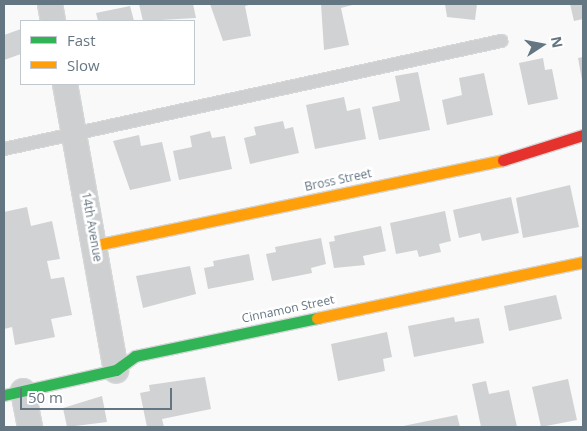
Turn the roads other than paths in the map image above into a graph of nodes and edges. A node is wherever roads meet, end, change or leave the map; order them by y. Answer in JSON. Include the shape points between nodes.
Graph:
{"nodes":[{"id":1,"x":50,"y":4,"type":"edge"},
{"id":2,"x":53,"y":20,"type":"edge"},
{"id":3,"x":501,"y":41,"type":"dead end"},
{"id":4,"x":65,"y":85,"type":"edge"},
{"id":5,"x":74,"y":133,"type":"junction"},
{"id":6,"x":583,"y":135,"type":"edge"},
{"id":7,"x":4,"y":149,"type":"edge"},
{"id":8,"x":96,"y":245,"type":"junction"},
{"id":9,"x":583,"y":262,"type":"edge"},
{"id":10,"x":116,"y":370,"type":"junction"},
{"id":11,"x":13,"y":393,"type":"edge"},
{"id":12,"x":30,"y":427,"type":"edge"}],
"edges":[{"from":1,"to":2,"type":"street"},
{"from":3,"to":5,"type":"lane"},
{"from":4,"to":5,"type":"street","name":"14th Avenue"},
{"from":5,"to":7,"type":"lane"},
{"from":5,"to":8,"type":"street","name":"14th Avenue"},
{"from":6,"to":8,"type":"street","name":"Bross Street","via":[[524,156]]},
{"from":8,"to":10,"type":"street","name":"14th Avenue"},
{"from":9,"to":10,"type":"street","name":"Cinnamon Street","via":[[135,356]]},
{"from":10,"to":11,"type":"street","name":"Cinnamon Street"},
{"from":11,"to":12,"type":"street"}]}
